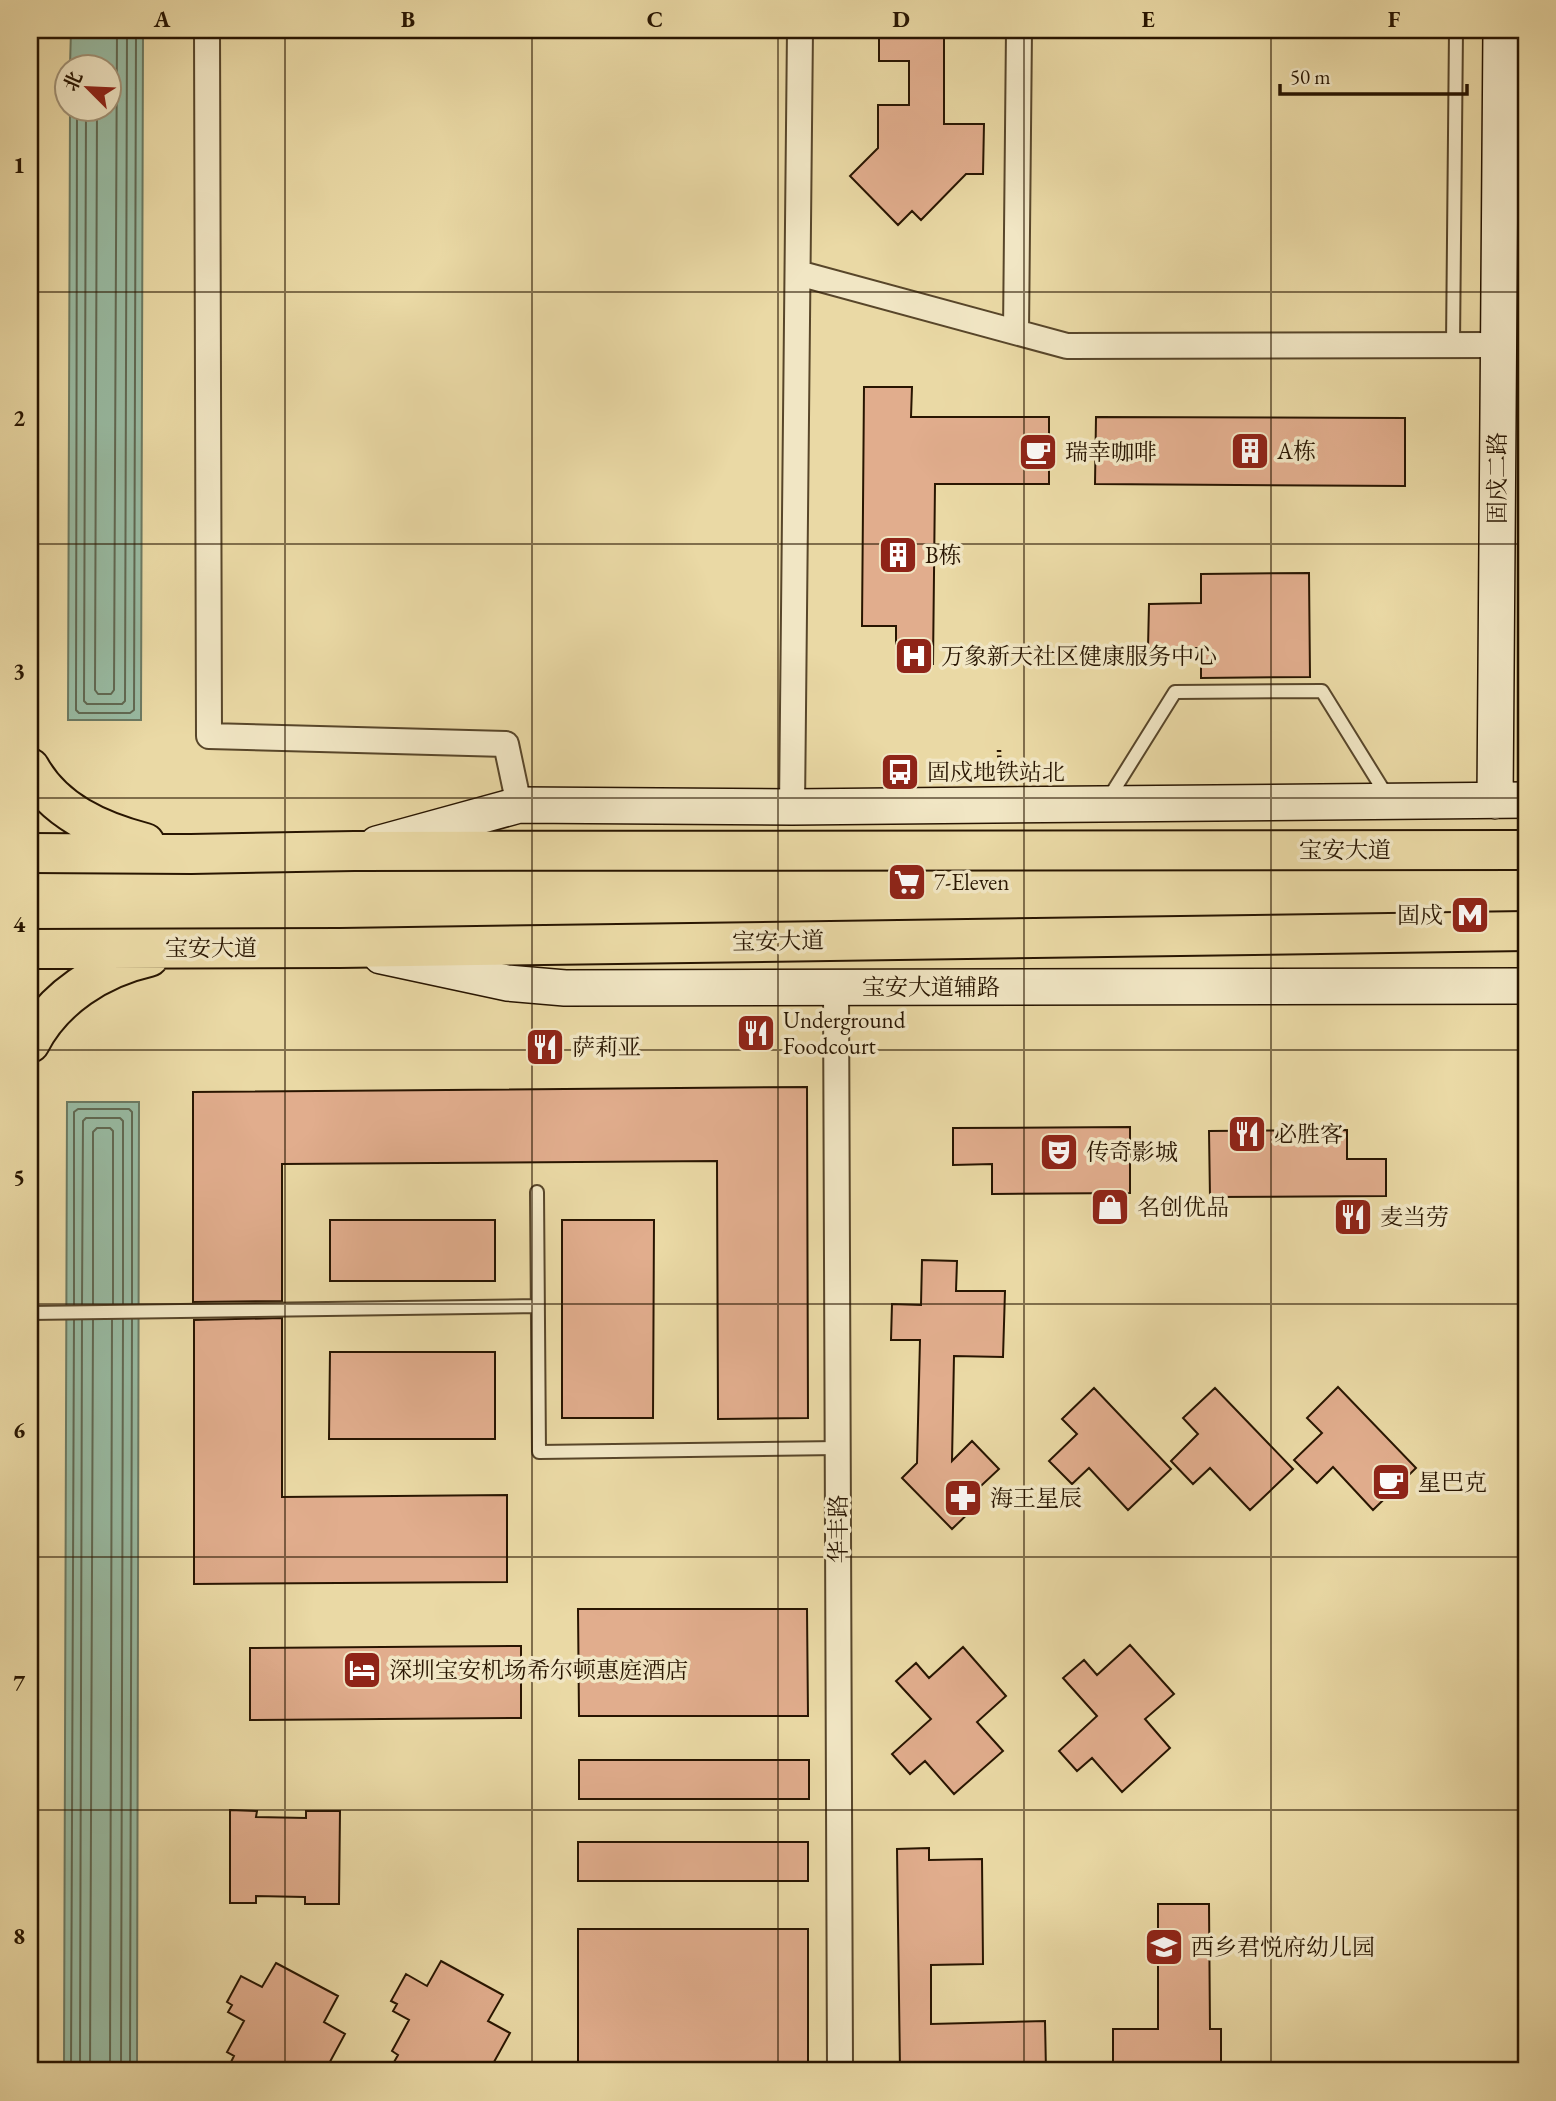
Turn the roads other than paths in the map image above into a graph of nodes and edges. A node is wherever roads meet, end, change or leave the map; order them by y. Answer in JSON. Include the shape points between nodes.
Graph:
{"nodes":[{"id":1,"x":207,"y":30,"type":"edge"},
{"id":2,"x":800,"y":30,"type":"edge"},
{"id":3,"x":1019,"y":30,"type":"edge"},
{"id":4,"x":1456,"y":30,"type":"edge"},
{"id":5,"x":1501,"y":30,"type":"edge"},
{"id":6,"x":798,"y":274,"type":"junction"},
{"id":7,"x":1016,"y":332,"type":"junction"},
{"id":8,"x":1453,"y":345,"type":"junction"},
{"id":9,"x":1498,"y":345,"type":"junction"},
{"id":10,"x":30,"y":768,"type":"edge"},
{"id":11,"x":1511,"y":800,"type":"edge"},
{"id":12,"x":1391,"y":802,"type":"junction"},
{"id":13,"x":1105,"y":804,"type":"junction"},
{"id":14,"x":519,"y":805,"type":"junction"},
{"id":15,"x":792,"y":807,"type":"junction"},
{"id":16,"x":1526,"y":850,"type":"edge"},
{"id":17,"x":354,"y":851,"type":"junction"},
{"id":18,"x":30,"y":853,"type":"edge"},
{"id":19,"x":191,"y":854,"type":"junction"},
{"id":20,"x":1526,"y":931,"type":"edge"},
{"id":21,"x":191,"y":948,"type":"junction"},
{"id":22,"x":340,"y":948,"type":"junction"},
{"id":23,"x":30,"y":949,"type":"edge"},
{"id":24,"x":1526,"y":986,"type":"edge"},
{"id":25,"x":836,"y":987,"type":"junction"},
{"id":26,"x":30,"y":1043,"type":"edge"},
{"id":27,"x":537,"y":1192,"type":"dead end"},
{"id":28,"x":538,"y":1306,"type":"junction"},
{"id":29,"x":30,"y":1312,"type":"edge"},
{"id":30,"x":838,"y":1448,"type":"junction"},
{"id":31,"x":840,"y":2071,"type":"edge"}],
"edges":[{"from":1,"to":14,"type":"street","via":[[209,736],[506,744]]},
{"from":2,"to":6,"type":"street"},
{"from":3,"to":7,"type":"street"},
{"from":4,"to":8,"type":"lane"},
{"from":5,"to":9,"type":"main road","name":"固戍二路"},
{"from":6,"to":7,"type":"street"},
{"from":6,"to":15,"type":"street"},
{"from":7,"to":8,"type":"street","via":[[1067,346]]},
{"from":8,"to":9,"type":"street"},
{"from":9,"to":11,"type":"main road","name":"固戍二路"},
{"from":10,"to":19,"type":"main road","via":[[52,797],[75,816],[132,839]]},
{"from":11,"to":12,"type":"main road"},
{"from":12,"to":13,"type":"main road"},
{"from":12,"to":13,"type":"lane","via":[[1322,691],[1175,692]]},
{"from":13,"to":15,"type":"main road"},
{"from":14,"to":15,"type":"main road"},
{"from":14,"to":17,"type":"main road"},
{"from":16,"to":17,"type":"main road","name":"宝安大道"},
{"from":17,"to":19,"type":"main road","name":"宝安大道"},
{"from":18,"to":19,"type":"main road","name":"宝安大道"},
{"from":20,"to":22,"type":"main road","name":"宝安大道"},
{"from":21,"to":22,"type":"main road","name":"宝安大道"},
{"from":21,"to":23,"type":"main road","name":"宝安大道"},
{"from":21,"to":26,"type":"main road","via":[[134,960],[92,979],[56,1005]]},
{"from":22,"to":25,"type":"main road","name":"宝安大道辅路","via":[[507,983],[565,988]]},
{"from":24,"to":25,"type":"main road","name":"宝安大道辅路"},
{"from":25,"to":30,"type":"street","name":"华丰路"},
{"from":27,"to":28,"type":"lane"},
{"from":28,"to":29,"type":"lane"},
{"from":28,"to":30,"type":"lane","via":[[539,1452]]},
{"from":30,"to":31,"type":"street","name":"华丰路"}]}
